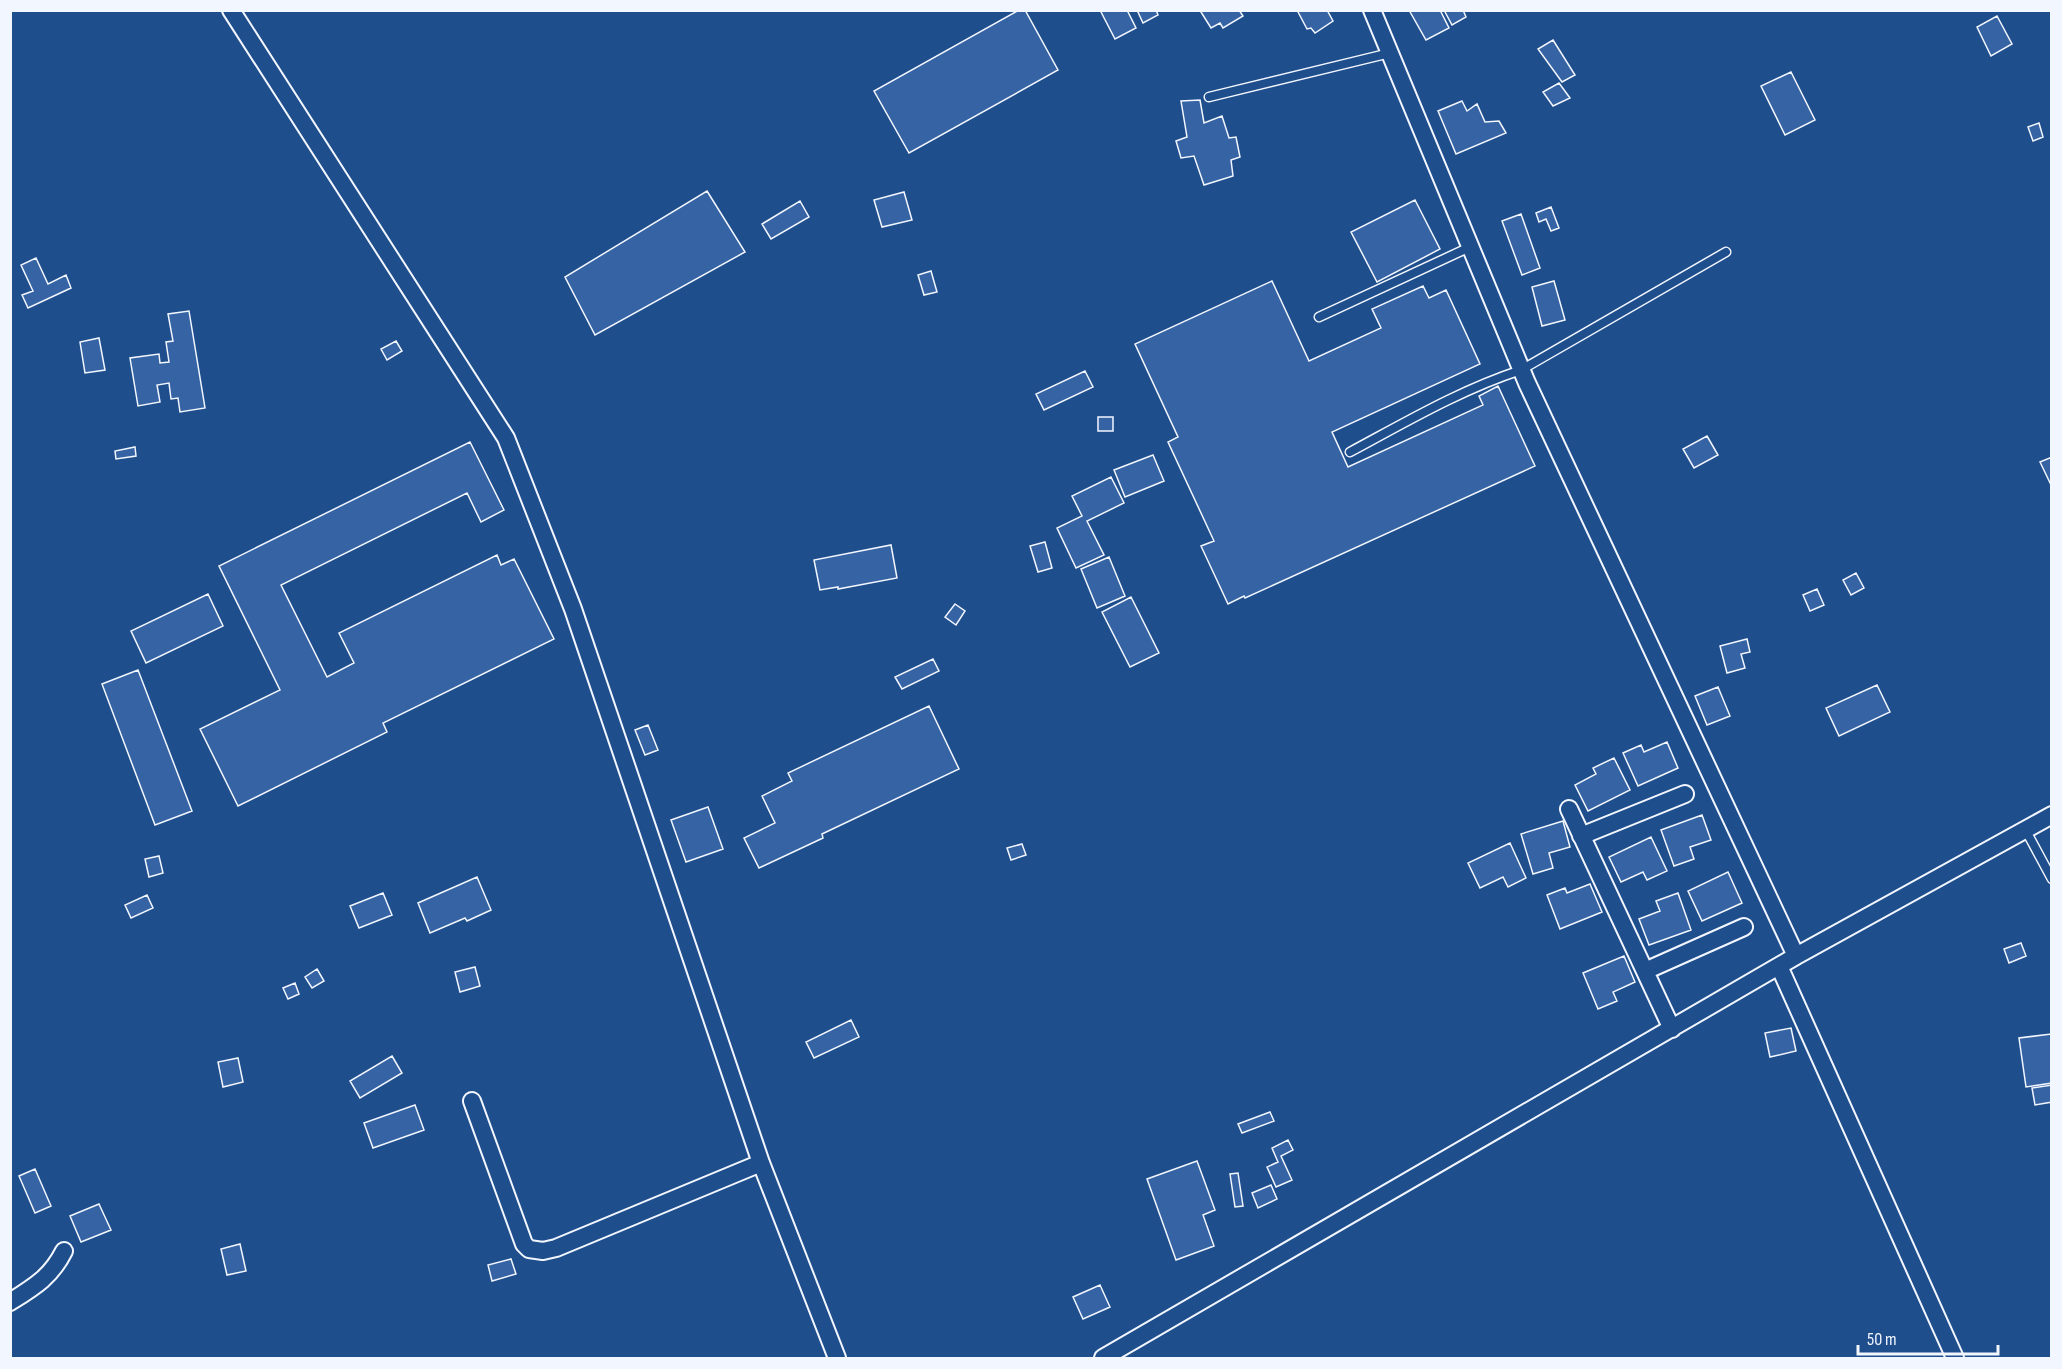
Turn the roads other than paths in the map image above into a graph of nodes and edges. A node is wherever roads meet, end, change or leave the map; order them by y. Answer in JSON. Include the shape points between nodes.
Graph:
{"nodes":[{"id":1,"x":231,"y":10,"type":"edge"},
{"id":2,"x":1372,"y":10,"type":"edge"},
{"id":3,"x":1390,"y":53,"type":"junction"},
{"id":4,"x":1209,"y":97,"type":"dead end"},
{"id":5,"x":1470,"y":247,"type":"junction"},
{"id":6,"x":1726,"y":252,"type":"dead end"},
{"id":7,"x":1319,"y":317,"type":"dead end"},
{"id":8,"x":1521,"y":370,"type":"junction"},
{"id":9,"x":1350,"y":452,"type":"dead end"},
{"id":10,"x":1684,"y":794,"type":"dead end"},
{"id":11,"x":1569,"y":809,"type":"dead end"},
{"id":12,"x":2052,"y":815,"type":"edge"},
{"id":13,"x":2025,"y":829,"type":"junction"},
{"id":14,"x":1581,"y":836,"type":"junction"},
{"id":15,"x":2052,"y":879,"type":"edge"},
{"id":16,"x":1744,"y":927,"type":"dead end"},
{"id":17,"x":1796,"y":956,"type":"junction"},
{"id":18,"x":1779,"y":966,"type":"junction"},
{"id":19,"x":1645,"y":971,"type":"junction"},
{"id":20,"x":1672,"y":1029,"type":"junction"},
{"id":21,"x":472,"y":1101,"type":"dead end"},
{"id":22,"x":761,"y":1163,"type":"junction"},
{"id":23,"x":64,"y":1251,"type":"dead end"},
{"id":24,"x":10,"y":1302,"type":"edge"},
{"id":25,"x":837,"y":1359,"type":"edge"},
{"id":26,"x":1103,"y":1359,"type":"edge"},
{"id":27,"x":1955,"y":1359,"type":"edge"}],
"edges":[{"from":1,"to":22,"type":"street","via":[[506,438],[573,609]]},
{"from":2,"to":3,"type":"street"},
{"from":3,"to":4,"type":"lane"},
{"from":3,"to":5,"type":"street"},
{"from":5,"to":7,"type":"lane"},
{"from":5,"to":8,"type":"street"},
{"from":6,"to":8,"type":"lane"},
{"from":8,"to":9,"type":"lane","via":[[1442,402]]},
{"from":8,"to":17,"type":"street"},
{"from":10,"to":14,"type":"street"},
{"from":11,"to":14,"type":"street"},
{"from":12,"to":13,"type":"street"},
{"from":13,"to":15,"type":"lane"},
{"from":13,"to":17,"type":"street"},
{"from":14,"to":19,"type":"street"},
{"from":16,"to":19,"type":"street"},
{"from":17,"to":18,"type":"street"},
{"from":18,"to":20,"type":"street"},
{"from":18,"to":27,"type":"street"},
{"from":19,"to":20,"type":"street"},
{"from":20,"to":26,"type":"street"},
{"from":21,"to":22,"type":"street","via":[[529,1250],[556,1248]]},
{"from":22,"to":25,"type":"street"},
{"from":23,"to":24,"type":"street","via":[[42,1282]]}]}
